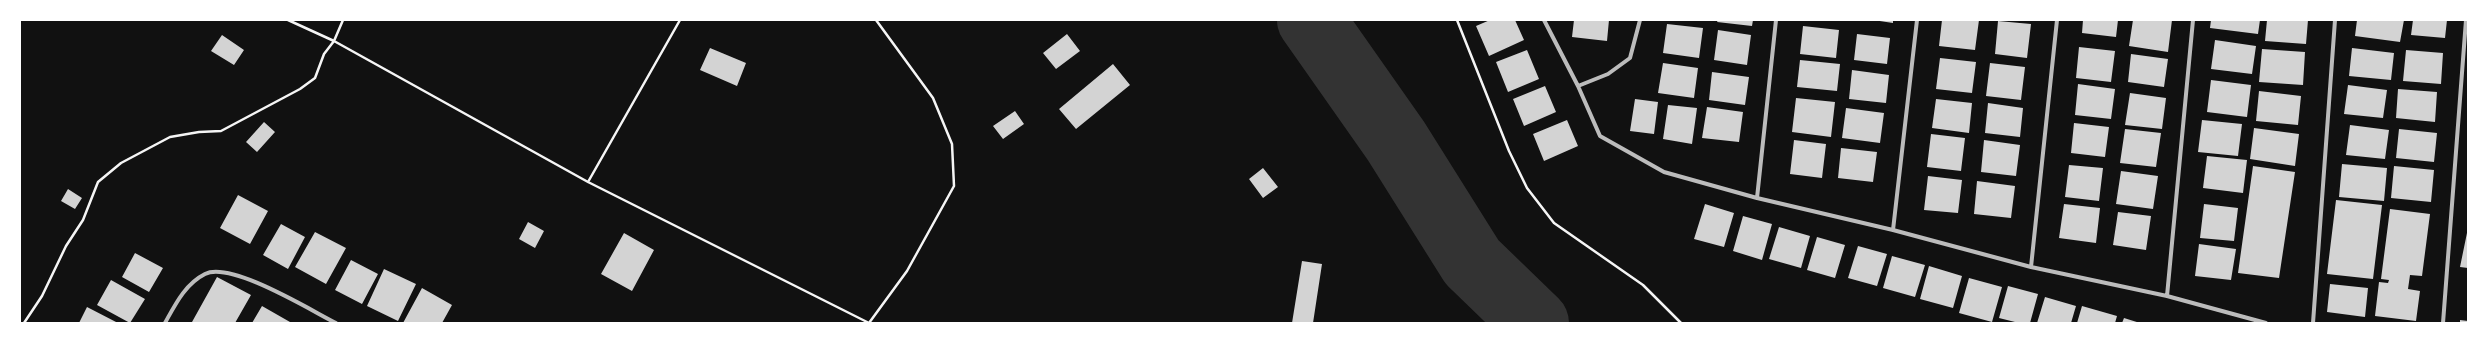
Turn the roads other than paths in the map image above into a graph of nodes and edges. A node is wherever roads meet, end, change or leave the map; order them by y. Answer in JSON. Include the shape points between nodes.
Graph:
{"nodes":[{"id":1,"x":1544,"y":20,"type":"edge"},
{"id":2,"x":1640,"y":20,"type":"edge"},
{"id":3,"x":1776,"y":20,"type":"edge"},
{"id":4,"x":1917,"y":20,"type":"edge"},
{"id":5,"x":2057,"y":20,"type":"edge"},
{"id":6,"x":2193,"y":20,"type":"edge"},
{"id":7,"x":2335,"y":20,"type":"edge"},
{"id":8,"x":2466,"y":20,"type":"edge"},
{"id":9,"x":1578,"y":86,"type":"junction"},
{"id":10,"x":1757,"y":198,"type":"junction"},
{"id":11,"x":1893,"y":230,"type":"junction"},
{"id":12,"x":2031,"y":267,"type":"junction"},
{"id":13,"x":2166,"y":296,"type":"junction"},
{"id":14,"x":165,"y":323,"type":"edge"},
{"id":15,"x":336,"y":323,"type":"edge"},
{"id":16,"x":2266,"y":323,"type":"edge"},
{"id":17,"x":2313,"y":323,"type":"edge"},
{"id":18,"x":2443,"y":323,"type":"edge"}],
"edges":[{"from":1,"to":9,"type":"street"},
{"from":2,"to":9,"type":"street","via":[[1630,58],[1608,74]]},
{"from":3,"to":10,"type":"street"},
{"from":4,"to":11,"type":"street"},
{"from":5,"to":12,"type":"street"},
{"from":6,"to":13,"type":"street"},
{"from":7,"to":17,"type":"street"},
{"from":8,"to":18,"type":"street"},
{"from":9,"to":10,"type":"street","via":[[1600,136],[1664,172]]},
{"from":10,"to":11,"type":"street"},
{"from":11,"to":12,"type":"street"},
{"from":12,"to":13,"type":"street"},
{"from":13,"to":16,"type":"street"},
{"from":14,"to":15,"type":"street","via":[[184,291],[205,273],[233,273],[257,282]]}]}
